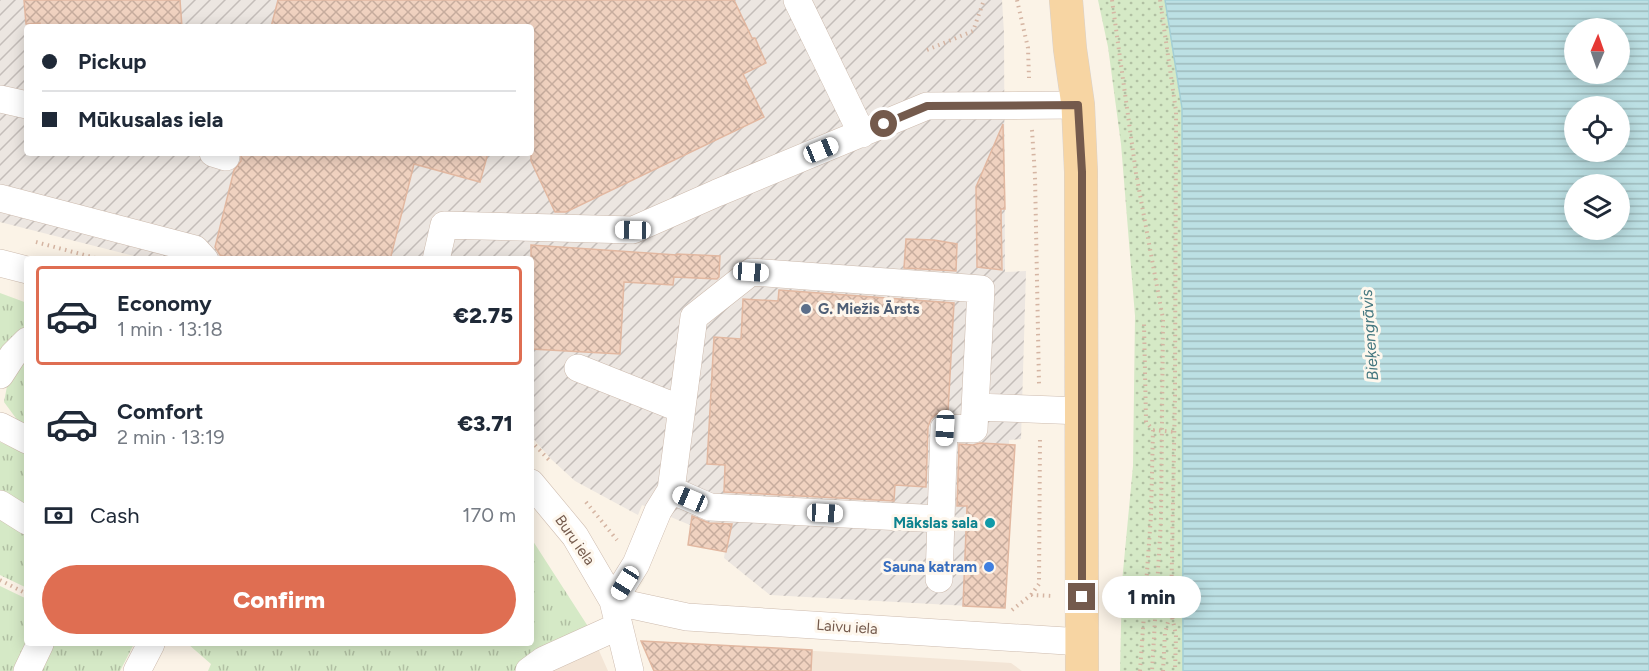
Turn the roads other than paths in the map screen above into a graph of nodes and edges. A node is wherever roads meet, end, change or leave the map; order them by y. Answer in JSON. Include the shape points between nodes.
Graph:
{"nodes":[{"id":1,"x":797,"y":0,"type":"edge"},
{"id":2,"x":1049,"y":0,"type":"edge"},
{"id":3,"x":1066,"y":0,"type":"edge"},
{"id":4,"x":1070,"y":49,"type":"junction"},
{"id":5,"x":0,"y":99,"type":"edge"},
{"id":6,"x":24,"y":104,"type":"edge"},
{"id":7,"x":1078,"y":105,"type":"junction"},
{"id":8,"x":862,"y":134,"type":"junction"},
{"id":9,"x":0,"y":198,"type":"edge"},
{"id":10,"x":202,"y":256,"type":"edge"},
{"id":11,"x":437,"y":256,"type":"edge"},
{"id":12,"x":0,"y":263,"type":"edge"},
{"id":13,"x":24,"y":269,"type":"edge"},
{"id":14,"x":24,"y":344,"type":"edge"},
{"id":15,"x":578,"y":368,"type":"dead end"},
{"id":16,"x":0,"y":375,"type":"edge"},
{"id":17,"x":975,"y":407,"type":"junction"},
{"id":18,"x":681,"y":409,"type":"junction"},
{"id":19,"x":1082,"y":411,"type":"junction"},
{"id":20,"x":0,"y":426,"type":"edge"},
{"id":21,"x":24,"y":438,"type":"edge"},
{"id":22,"x":534,"y":487,"type":"edge"},
{"id":23,"x":671,"y":490,"type":"junction"},
{"id":24,"x":0,"y":504,"type":"edge"},
{"id":25,"x":24,"y":519,"type":"edge"},
{"id":26,"x":941,"y":519,"type":"junction"},
{"id":27,"x":939,"y":579,"type":"dead end"},
{"id":28,"x":616,"y":613,"type":"junction"},
{"id":29,"x":39,"y":646,"type":"edge"},
{"id":30,"x":150,"y":646,"type":"edge"},
{"id":31,"x":1082,"y":657,"type":"edge"},
{"id":32,"x":27,"y":671,"type":"edge"},
{"id":33,"x":137,"y":671,"type":"edge"},
{"id":34,"x":530,"y":671,"type":"edge"},
{"id":35,"x":630,"y":671,"type":"edge"}],
"edges":[{"from":1,"to":8,"type":"street"},
{"from":2,"to":4,"type":"main road"},
{"from":3,"to":4,"type":"main road"},
{"from":4,"to":7,"type":"main road"},
{"from":5,"to":6,"type":"street"},
{"from":7,"to":8,"type":"street","via":[[927,106]]},
{"from":7,"to":19,"type":"main road","via":[[1082,172]]},
{"from":8,"to":11,"type":"street","via":[[633,230],[444,225]]},
{"from":9,"to":10,"type":"street","via":[[195,249]]},
{"from":12,"to":13,"type":"street"},
{"from":14,"to":16,"type":"street"},
{"from":15,"to":18,"type":"street"},
{"from":17,"to":18,"type":"street","via":[[981,289],[751,272],[694,317]]},
{"from":17,"to":19,"type":"street"},
{"from":17,"to":26,"type":"street","via":[[974,429],[945,428]]},
{"from":18,"to":23,"type":"street"},
{"from":19,"to":31,"type":"main road"},
{"from":20,"to":21,"type":"street"},
{"from":22,"to":28,"type":"street","name":"Buru iela","via":[[575,536]]},
{"from":23,"to":26,"type":"street","via":[[710,507]]},
{"from":23,"to":28,"type":"street","via":[[658,511]]},
{"from":24,"to":25,"type":"street"},
{"from":26,"to":27,"type":"street"},
{"from":28,"to":31,"type":"street","name":"Laivu iela","via":[[999,637]]},
{"from":28,"to":34,"type":"street"},
{"from":28,"to":35,"type":"street","name":"Buru iela"},
{"from":29,"to":32,"type":"street"},
{"from":30,"to":33,"type":"street"}]}
